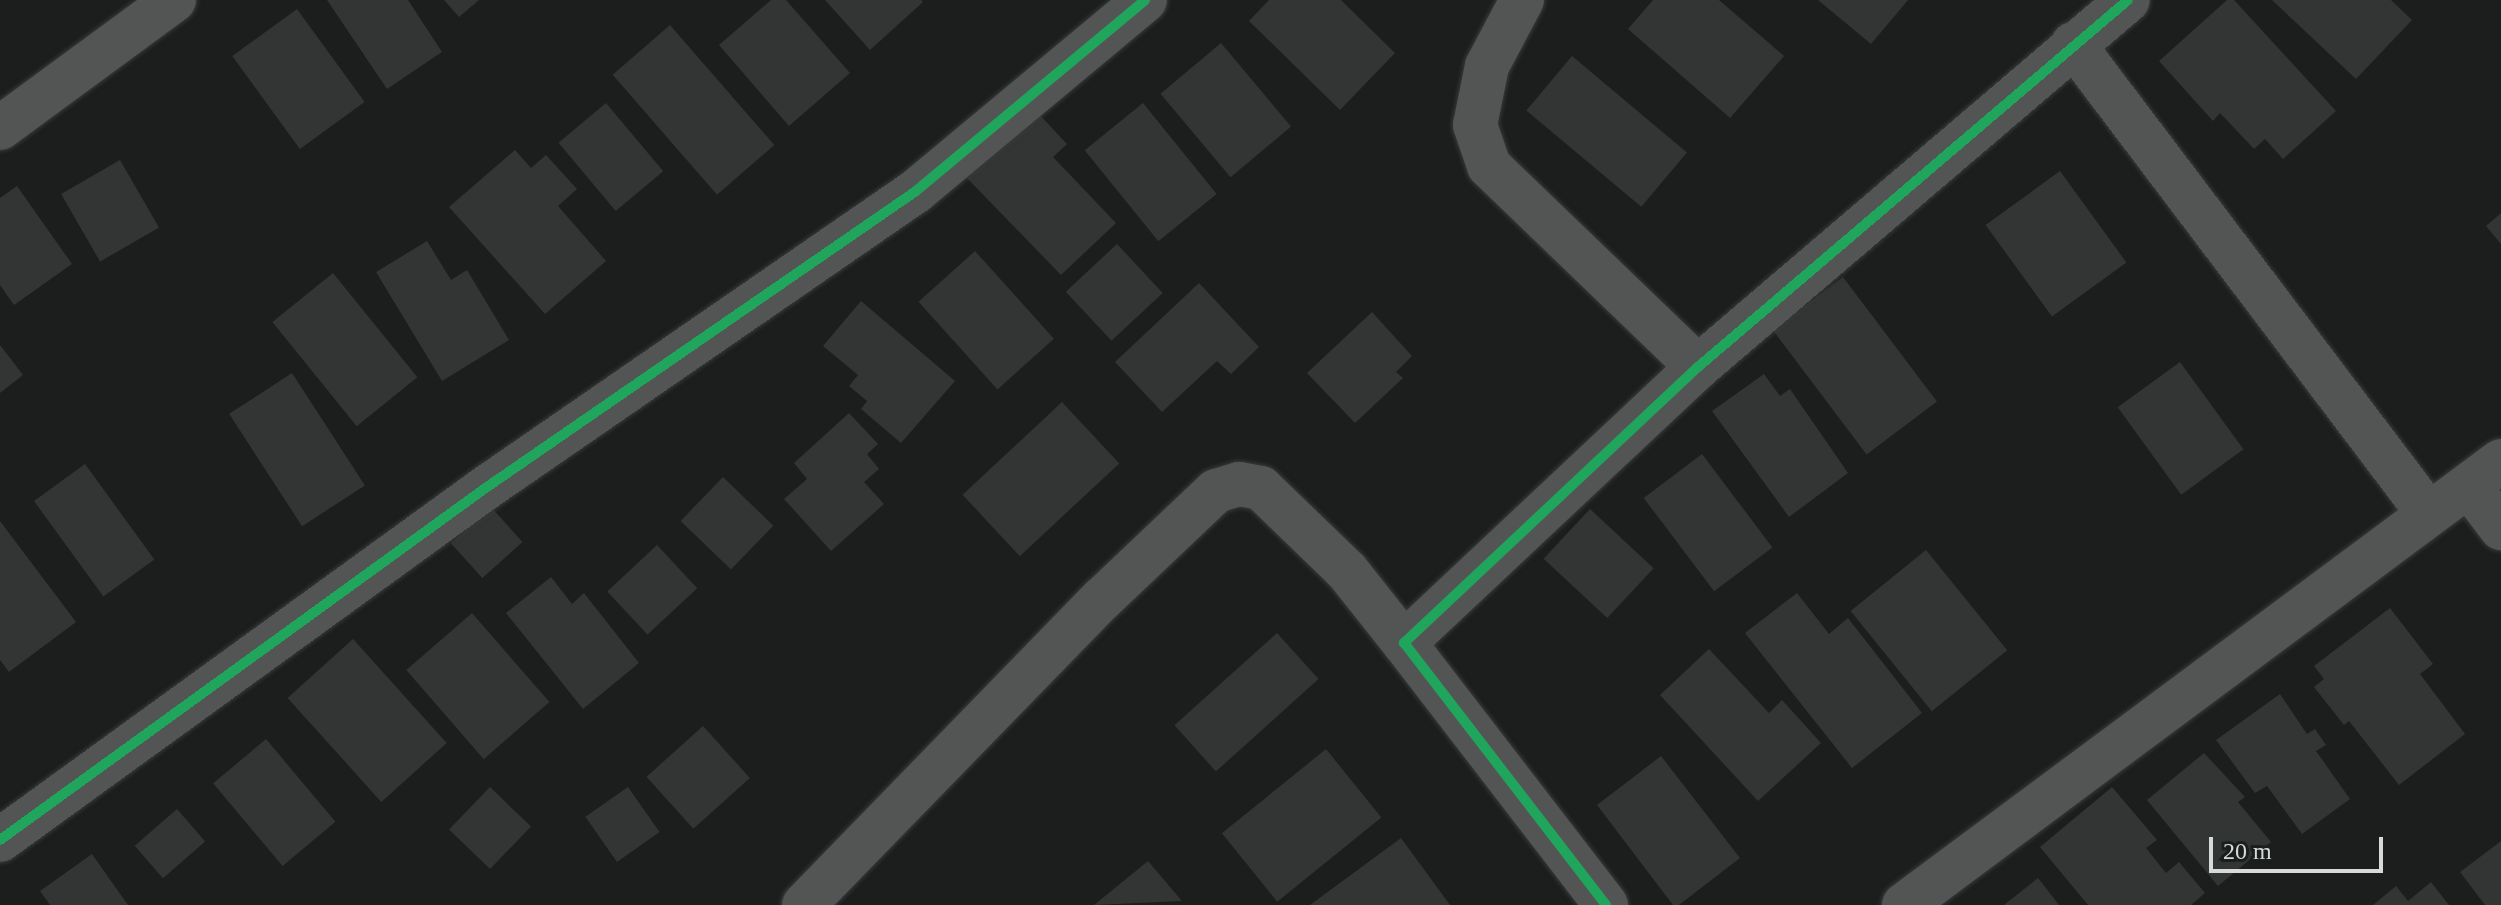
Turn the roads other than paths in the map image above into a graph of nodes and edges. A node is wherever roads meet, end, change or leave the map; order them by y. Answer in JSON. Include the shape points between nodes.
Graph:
{"nodes":[{"id":1,"x":174,"y":0,"type":"edge"},
{"id":2,"x":1145,"y":0,"type":"edge"},
{"id":3,"x":1522,"y":0,"type":"edge"},
{"id":4,"x":2128,"y":0,"type":"edge"},
{"id":5,"x":2073,"y":44,"type":"junction"},
{"id":6,"x":0,"y":128,"type":"edge"},
{"id":7,"x":1698,"y":367,"type":"junction"},
{"id":8,"x":2485,"y":473,"type":"edge"},
{"id":9,"x":2428,"y":513,"type":"junction"},
{"id":10,"x":2501,"y":528,"type":"edge"},
{"id":11,"x":1404,"y":643,"type":"junction"},
{"id":12,"x":0,"y":840,"type":"edge"},
{"id":13,"x":822,"y":899,"type":"edge"},
{"id":14,"x":1606,"y":905,"type":"edge"},
{"id":15,"x":1904,"y":905,"type":"edge"}],
"edges":[{"from":1,"to":6,"type":"street"},
{"from":2,"to":12,"type":"street","via":[[916,191],[487,487]]},
{"from":3,"to":7,"type":"street","via":[[1487,66],[1475,125],[1489,166]]},
{"from":4,"to":5,"type":"street"},
{"from":5,"to":7,"type":"street"},
{"from":5,"to":9,"type":"street"},
{"from":7,"to":11,"type":"street"},
{"from":8,"to":9,"type":"street"},
{"from":8,"to":10,"type":"street"},
{"from":9,"to":15,"type":"street"},
{"from":11,"to":13,"type":"street","via":[[1347,571],[1261,488],[1239,484],[1216,491],[1102,599]]},
{"from":11,"to":14,"type":"street"}]}
